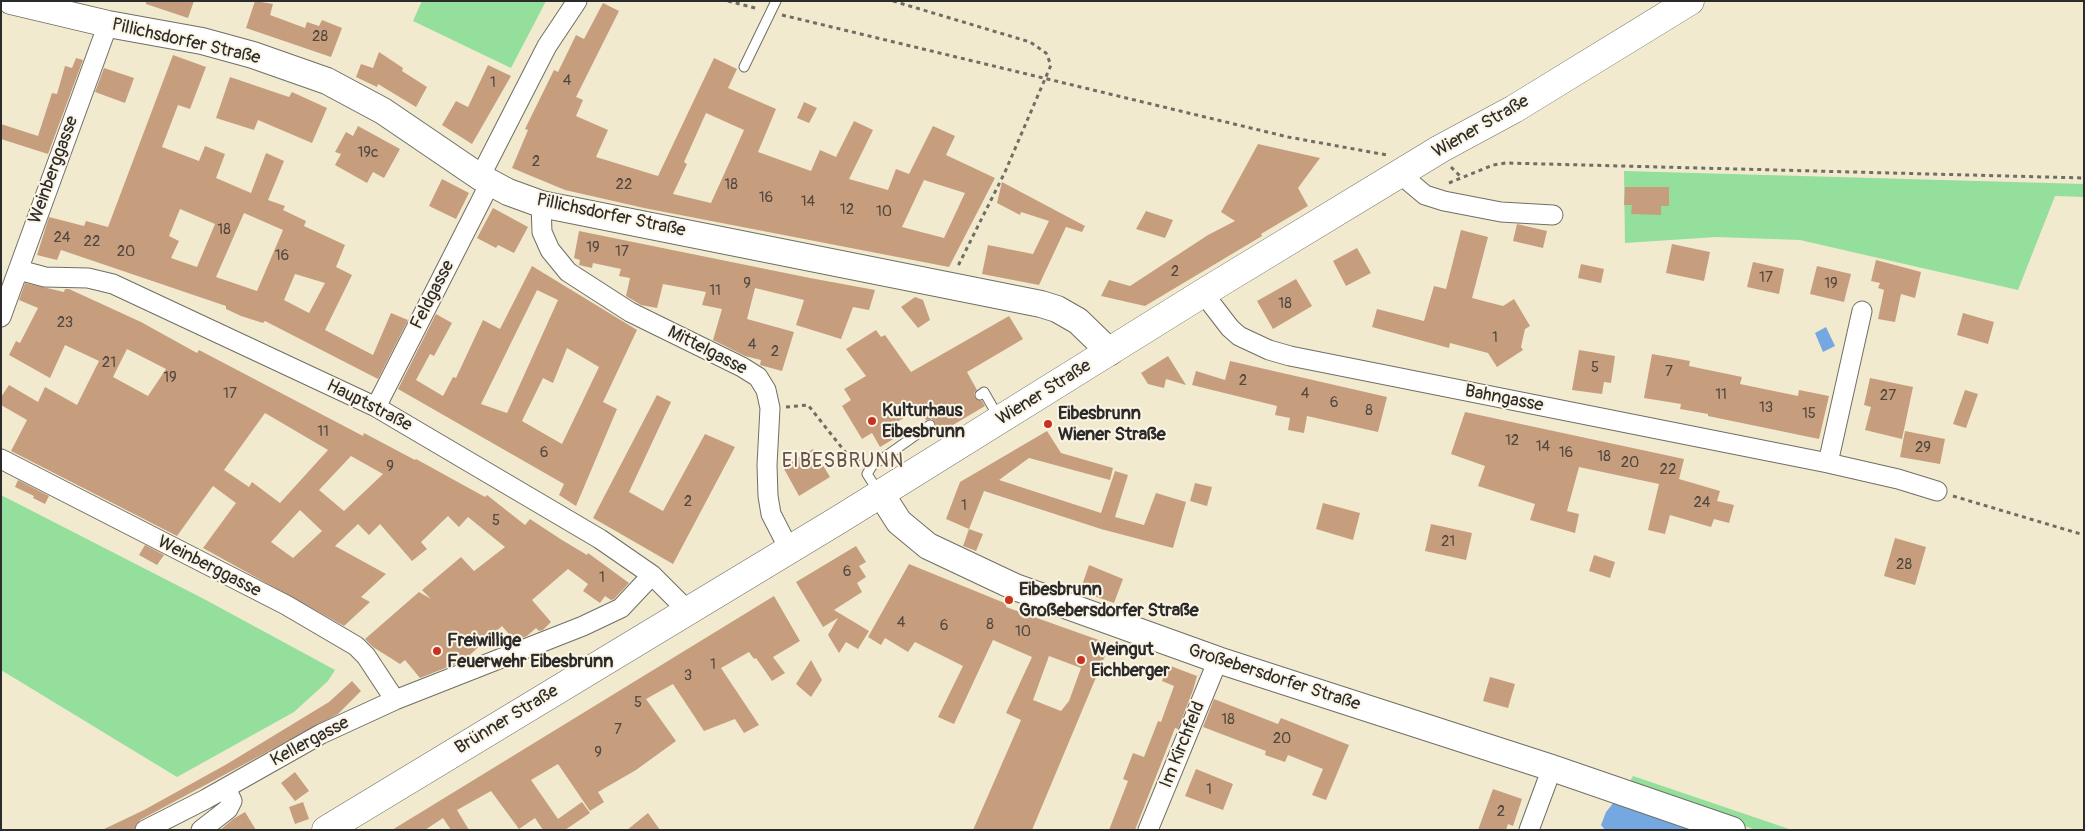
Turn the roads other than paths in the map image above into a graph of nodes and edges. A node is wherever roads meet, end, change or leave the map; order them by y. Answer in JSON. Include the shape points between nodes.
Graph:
{"nodes":[{"id":1,"x":11,"y":1,"type":"edge"},
{"id":2,"x":577,"y":1,"type":"edge"},
{"id":3,"x":776,"y":1,"type":"edge"},
{"id":4,"x":1690,"y":1,"type":"edge"},
{"id":5,"x":108,"y":24,"type":"junction"},
{"id":6,"x":744,"y":67,"type":"dead end"},
{"id":7,"x":1396,"y":165,"type":"junction"},
{"id":8,"x":485,"y":180,"type":"junction"},
{"id":9,"x":541,"y":204,"type":"junction"},
{"id":10,"x":1554,"y":215,"type":"dead end"},
{"id":11,"x":19,"y":270,"type":"junction"},
{"id":12,"x":1203,"y":293,"type":"junction"},
{"id":13,"x":1862,"y":311,"type":"dead end"},
{"id":14,"x":1,"y":317,"type":"edge"},
{"id":15,"x":1110,"y":352,"type":"junction"},
{"id":16,"x":980,"y":395,"type":"dead end"},
{"id":17,"x":376,"y":407,"type":"junction"},
{"id":18,"x":1000,"y":420,"type":"junction"},
{"id":19,"x":930,"y":426,"type":"dead end"},
{"id":20,"x":1,"y":459,"type":"edge"},
{"id":21,"x":1828,"y":463,"type":"junction"},
{"id":22,"x":875,"y":487,"type":"junction"},
{"id":23,"x":1937,"y":490,"type":"road end"},
{"id":24,"x":788,"y":549,"type":"junction"},
{"id":25,"x":652,"y":575,"type":"junction"},
{"id":26,"x":687,"y":610,"type":"junction"},
{"id":27,"x":1218,"y":660,"type":"junction"},
{"id":28,"x":395,"y":700,"type":"junction"},
{"id":29,"x":1552,"y":768,"type":"junction"},
{"id":30,"x":226,"y":788,"type":"junction"},
{"id":31,"x":145,"y":830,"type":"edge"},
{"id":32,"x":201,"y":830,"type":"edge"},
{"id":33,"x":326,"y":830,"type":"edge"},
{"id":34,"x":1148,"y":830,"type":"edge"},
{"id":35,"x":1529,"y":830,"type":"edge"},
{"id":36,"x":1732,"y":830,"type":"edge"}],
"edges":[{"from":1,"to":5,"type":"main road","name":"Pillichsdorfer Straße"},
{"from":2,"to":8,"type":"street","name":"Feldgasse","via":[[547,46]]},
{"from":3,"to":6,"type":"lane"},
{"from":4,"to":7,"type":"main road","name":"Wiener Straße","via":[[1514,109],[1440,149]]},
{"from":5,"to":8,"type":"main road","name":"Pillichsdorfer Straße","via":[[229,48],[327,81],[383,111]]},
{"from":5,"to":11,"type":"street","name":"Weinberggasse"},
{"from":7,"to":10,"type":"street","via":[[1425,195],[1501,212]]},
{"from":7,"to":12,"type":"main road","name":"Wiener Straße"},
{"from":8,"to":9,"type":"main road","name":"Pillichsdorfer Straße"},
{"from":8,"to":17,"type":"street","name":"Feldgasse"},
{"from":9,"to":15,"type":"main road","name":"Pillichsdorfer Straße","via":[[1057,309],[1084,326]]},
{"from":9,"to":24,"type":"street","name":"Mittelgasse","via":[[542,232],[550,250],[568,272],[630,312],[758,377],[766,390],[770,408],[768,496],[774,522]]},
{"from":11,"to":14,"type":"street","name":"Weinberggasse"},
{"from":11,"to":17,"type":"street","name":"Hauptstraße","via":[[45,277],[88,278],[113,284]]},
{"from":12,"to":15,"type":"main road","name":"Wiener Straße"},
{"from":12,"to":21,"type":"street","name":"Bahngasse","via":[[1239,336],[1290,356]]},
{"from":13,"to":21,"type":"street"},
{"from":15,"to":18,"type":"main road","name":"Wiener Straße"},
{"from":16,"to":18,"type":"lane","via":[[984,392]]},
{"from":17,"to":25,"type":"street","name":"Hauptstraße","via":[[544,504]]},
{"from":18,"to":22,"type":"main road","name":"Wiener Straße"},
{"from":19,"to":22,"type":"lane","via":[[872,466],[867,474]]},
{"from":20,"to":28,"type":"street","name":"Weinberggasse","via":[[286,605],[356,646]]},
{"from":21,"to":23,"type":"street","name":"Bahngasse"},
{"from":22,"to":24,"type":"main road","name":"Wiener Straße"},
{"from":22,"to":27,"type":"main road","name":"Großebersdorfer Straße","via":[[899,522],[944,555],[1024,590]]},
{"from":24,"to":26,"type":"main road","name":"Wiener Straße"},
{"from":25,"to":26,"type":"street","name":"Hauptstraße"},
{"from":25,"to":28,"type":"street","name":"Kellergasse","via":[[620,608],[583,626]]},
{"from":26,"to":33,"type":"main road","name":"Brünner Straße"},
{"from":27,"to":29,"type":"main road","name":"Großebersdorfer Straße"},
{"from":27,"to":34,"type":"street","name":"Im Kirchfeld"},
{"from":28,"to":30,"type":"street","name":"Kellergasse","via":[[321,734]]},
{"from":29,"to":35,"type":"street"},
{"from":29,"to":36,"type":"main road","name":"Großebersdorfer Straße"},
{"from":30,"to":31,"type":"street","name":"Kellergasse"},
{"from":30,"to":32,"type":"street","via":[[232,801],[228,809]]}]}
